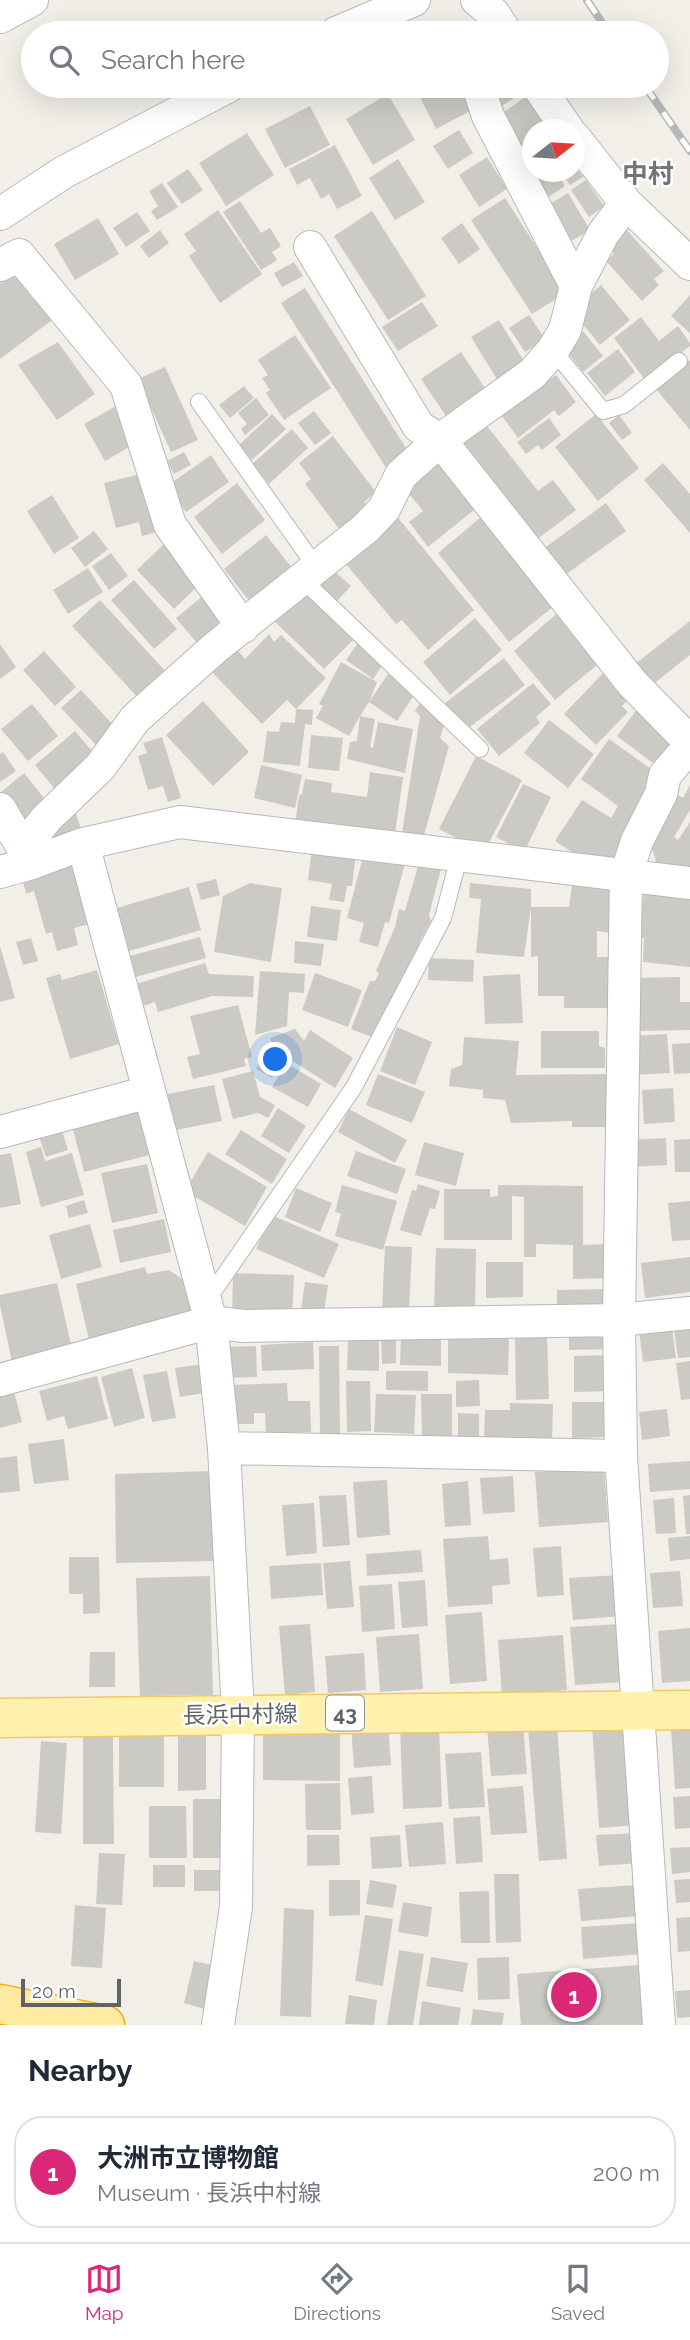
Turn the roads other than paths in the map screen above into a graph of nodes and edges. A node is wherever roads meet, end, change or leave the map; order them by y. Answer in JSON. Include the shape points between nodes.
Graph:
{"nodes":[{"id":1,"x":32,"y":0,"type":"edge"},
{"id":2,"x":414,"y":0,"type":"edge"},
{"id":3,"x":477,"y":0,"type":"edge"},
{"id":4,"x":0,"y":17,"type":"edge"},
{"id":5,"x":364,"y":21,"type":"edge"},
{"id":6,"x":498,"y":21,"type":"edge"},
{"id":7,"x":206,"y":98,"type":"edge"},
{"id":8,"x":482,"y":98,"type":"edge"},
{"id":9,"x":546,"y":98,"type":"edge"},
{"id":10,"x":560,"y":119,"type":"edge"},
{"id":11,"x":585,"y":150,"type":"edge"},
{"id":12,"x":626,"y":203,"type":"junction"},
{"id":13,"x":0,"y":214,"type":"edge"},
{"id":14,"x":310,"y":247,"type":"dead end"},
{"id":15,"x":690,"y":264,"type":"edge"},
{"id":16,"x":0,"y":265,"type":"edge"},
{"id":17,"x":576,"y":286,"type":"junction"},
{"id":18,"x":553,"y":350,"type":"junction"},
{"id":19,"x":679,"y":361,"type":"dead end"},
{"id":20,"x":199,"y":401,"type":"dead end"},
{"id":21,"x":440,"y":440,"type":"junction"},
{"id":22,"x":309,"y":573,"type":"junction"},
{"id":23,"x":243,"y":627,"type":"junction"},
{"id":24,"x":690,"y":744,"type":"edge"},
{"id":25,"x":480,"y":749,"type":"dead end"},
{"id":26,"x":0,"y":809,"type":"edge"},
{"id":27,"x":83,"y":844,"type":"junction"},
{"id":28,"x":28,"y":855,"type":"junction"},
{"id":29,"x":460,"y":857,"type":"junction"},
{"id":30,"x":0,"y":872,"type":"edge"},
{"id":31,"x":626,"y":875,"type":"junction"},
{"id":32,"x":690,"y":883,"type":"edge"},
{"id":33,"x":149,"y":1092,"type":"junction"},
{"id":34,"x":0,"y":1132,"type":"edge"},
{"id":35,"x":209,"y":1312,"type":"junction"},
{"id":36,"x":690,"y":1313,"type":"edge"},
{"id":37,"x":619,"y":1320,"type":"junction"},
{"id":38,"x":0,"y":1380,"type":"edge"},
{"id":39,"x":224,"y":1448,"type":"junction"},
{"id":40,"x":621,"y":1456,"type":"junction"},
{"id":41,"x":690,"y":1710,"type":"edge"},
{"id":42,"x":640,"y":1711,"type":"junction"},
{"id":43,"x":238,"y":1714,"type":"junction"},
{"id":44,"x":0,"y":1718,"type":"edge"},
{"id":45,"x":0,"y":2004,"type":"edge"},
{"id":46,"x":105,"y":2025,"type":"edge"},
{"id":47,"x":218,"y":2025,"type":"edge"},
{"id":48,"x":659,"y":2025,"type":"edge"}],
"edges":[{"from":1,"to":4,"type":"street"},
{"from":2,"to":5,"type":"street"},
{"from":3,"to":6,"type":"street"},
{"from":7,"to":13,"type":"street","via":[[64,172]]},
{"from":8,"to":17,"type":"street"},
{"from":9,"to":10,"type":"street"},
{"from":11,"to":12,"type":"street"},
{"from":12,"to":15,"type":"street"},
{"from":12,"to":17,"type":"street","via":[[603,234]]},
{"from":14,"to":21,"type":"street","via":[[419,427]]},
{"from":16,"to":23,"type":"street","via":[[19,255],[126,385],[170,525]]},
{"from":17,"to":18,"type":"street","via":[[565,330]]},
{"from":18,"to":19,"type":"lane","via":[[603,411],[624,405]]},
{"from":18,"to":21,"type":"street","via":[[532,374]]},
{"from":20,"to":22,"type":"lane"},
{"from":21,"to":22,"type":"street","via":[[401,475],[384,509],[366,528]]},
{"from":21,"to":24,"type":"street","via":[[632,683]]},
{"from":22,"to":23,"type":"street"},
{"from":22,"to":25,"type":"lane"},
{"from":23,"to":28,"type":"street","via":[[135,719],[100,767],[46,819]]},
{"from":24,"to":31,"type":"street","via":[[665,775]]},
{"from":26,"to":28,"type":"street"},
{"from":27,"to":28,"type":"street"},
{"from":27,"to":29,"type":"street","via":[[180,822]]},
{"from":27,"to":33,"type":"street"},
{"from":28,"to":30,"type":"street"},
{"from":29,"to":31,"type":"street"},
{"from":29,"to":35,"type":"lane","via":[[443,918],[354,1087]]},
{"from":31,"to":32,"type":"street"},
{"from":31,"to":37,"type":"street"},
{"from":33,"to":34,"type":"street"},
{"from":33,"to":35,"type":"street"},
{"from":35,"to":37,"type":"street","via":[[244,1326]]},
{"from":35,"to":38,"type":"street"},
{"from":35,"to":39,"type":"street"},
{"from":36,"to":37,"type":"street"},
{"from":37,"to":40,"type":"street"},
{"from":39,"to":40,"type":"street"},
{"from":39,"to":43,"type":"street"},
{"from":40,"to":42,"type":"street"},
{"from":41,"to":42,"type":"main road","name":"長浜中村線","number":"43"},
{"from":42,"to":43,"type":"main road","name":"長浜中村線","number":"43"},
{"from":42,"to":48,"type":"street"},
{"from":43,"to":44,"type":"main road","name":"長浜中村線","number":"43"},
{"from":43,"to":47,"type":"street","via":[[236,1907]]},
{"from":45,"to":46,"type":"highway"}]}
